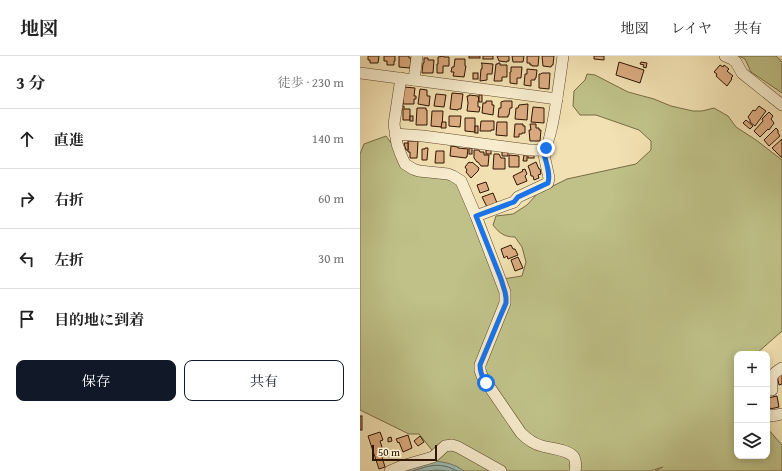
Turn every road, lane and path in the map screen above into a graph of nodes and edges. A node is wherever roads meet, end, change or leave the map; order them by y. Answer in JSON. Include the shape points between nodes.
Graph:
{"nodes":[{"id":1,"x":417,"y":56,"type":"edge"},
{"id":2,"x":563,"y":56,"type":"edge"},
{"id":3,"x":725,"y":56,"type":"edge"},
{"id":4,"x":360,"y":73,"type":"edge"},
{"id":5,"x":401,"y":78,"type":"junction"},
{"id":6,"x":414,"y":80,"type":"junction"},
{"id":7,"x":557,"y":98,"type":"junction"},
{"id":8,"x":782,"y":105,"type":"edge"},
{"id":9,"x":395,"y":134,"type":"junction"},
{"id":10,"x":543,"y":150,"type":"junction"},
{"id":11,"x":476,"y":216,"type":"junction"},
{"id":12,"x":782,"y":368,"type":"edge"},
{"id":13,"x":774,"y":390,"type":"edge"},
{"id":14,"x":782,"y":414,"type":"edge"},
{"id":15,"x":770,"y":415,"type":"edge"},
{"id":16,"x":390,"y":471,"type":"edge"},
{"id":17,"x":501,"y":471,"type":"edge"},
{"id":18,"x":576,"y":471,"type":"edge"}],
"edges":[{"from":1,"to":6,"type":"street"},
{"from":2,"to":7,"type":"street"},
{"from":3,"to":8,"type":"street","via":[[736,62],[742,72]]},
{"from":4,"to":5,"type":"street"},
{"from":5,"to":6,"type":"street"},
{"from":5,"to":9,"type":"street","via":[[394,124]]},
{"from":6,"to":7,"type":"street"},
{"from":7,"to":10,"type":"street","via":[[549,140]]},
{"from":9,"to":10,"type":"street"},
{"from":9,"to":11,"type":"street","via":[[401,155],[408,166],[419,171],[448,174],[461,181]]},
{"from":10,"to":11,"type":"street","via":[[548,183],[518,197],[514,202]]},
{"from":11,"to":18,"type":"street","via":[[506,298],[482,361],[482,376],[521,433],[541,446],[572,456]]},
{"from":12,"to":13,"type":"street","via":[[772,375]]},
{"from":14,"to":15,"type":"street"},
{"from":16,"to":17,"type":"street","via":[[432,457],[445,446],[452,445]]}]}
